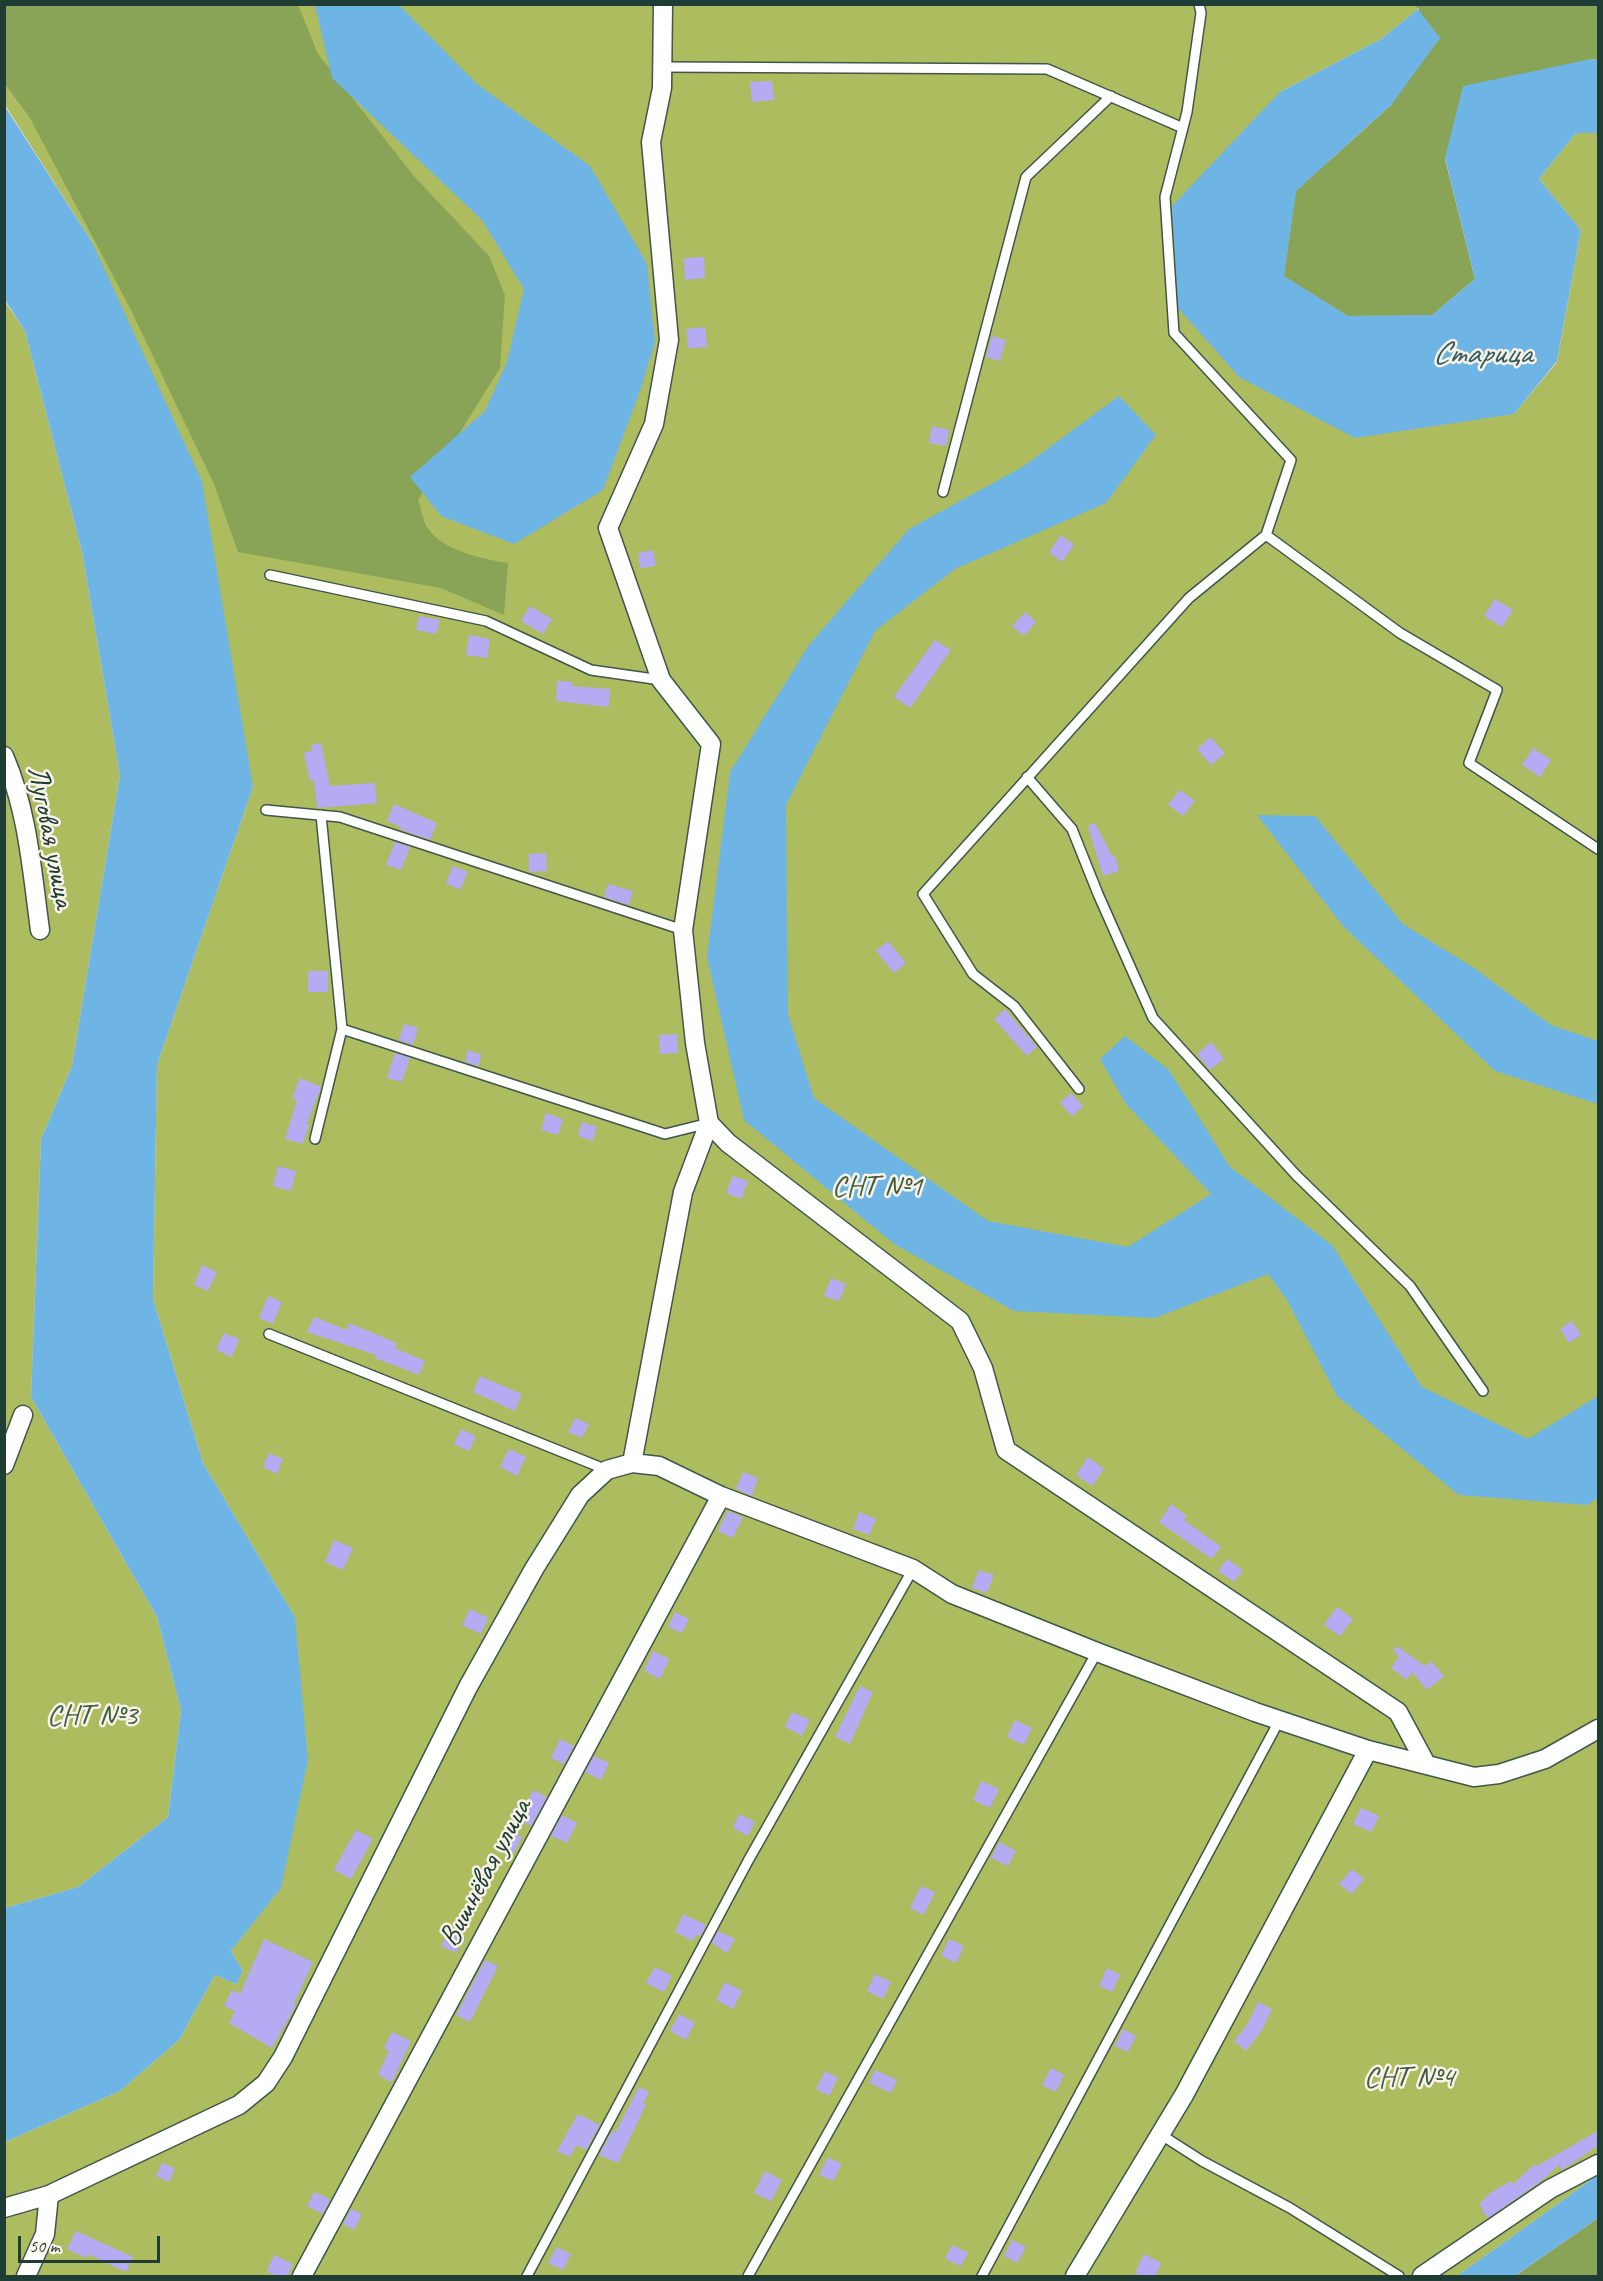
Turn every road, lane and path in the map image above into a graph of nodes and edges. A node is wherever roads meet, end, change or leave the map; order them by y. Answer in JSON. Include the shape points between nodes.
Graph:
{"nodes":[{"id":1,"x":663,"y":4,"type":"edge"},
{"id":2,"x":1199,"y":4,"type":"edge"},
{"id":3,"x":663,"y":67,"type":"junction"},
{"id":4,"x":1111,"y":96,"type":"junction"},
{"id":5,"x":1182,"y":128,"type":"junction"},
{"id":6,"x":943,"y":492,"type":"dead end"},
{"id":7,"x":1266,"y":535,"type":"junction"},
{"id":8,"x":270,"y":575,"type":"dead end"},
{"id":9,"x":661,"y":680,"type":"junction"},
{"id":10,"x":4,"y":756,"type":"edge"},
{"id":11,"x":1027,"y":777,"type":"junction"},
{"id":12,"x":266,"y":810,"type":"dead end"},
{"id":13,"x":321,"y":815,"type":"junction"},
{"id":14,"x":1599,"y":849,"type":"edge"},
{"id":15,"x":40,"y":930,"type":"dead end"},
{"id":16,"x":682,"y":930,"type":"junction"},
{"id":17,"x":342,"y":1029,"type":"junction"},
{"id":18,"x":1079,"y":1089,"type":"dead end"},
{"id":19,"x":709,"y":1123,"type":"junction"},
{"id":20,"x":315,"y":1139,"type":"dead end"},
{"id":21,"x":269,"y":1334,"type":"dead end"},
{"id":22,"x":1483,"y":1391,"type":"dead end"},
{"id":23,"x":23,"y":1415,"type":"dead end"},
{"id":24,"x":632,"y":1463,"type":"junction"},
{"id":25,"x":4,"y":1464,"type":"edge"},
{"id":26,"x":607,"y":1470,"type":"junction"},
{"id":27,"x":721,"y":1496,"type":"junction"},
{"id":28,"x":913,"y":1569,"type":"junction"},
{"id":29,"x":1097,"y":1652,"type":"junction"},
{"id":30,"x":1279,"y":1721,"type":"junction"},
{"id":31,"x":1599,"y":1729,"type":"edge"},
{"id":32,"x":1368,"y":1750,"type":"junction"},
{"id":33,"x":1426,"y":1764,"type":"junction"},
{"id":34,"x":1160,"y":2134,"type":"junction"},
{"id":35,"x":1599,"y":2163,"type":"edge"},
{"id":36,"x":49,"y":2195,"type":"junction"},
{"id":37,"x":4,"y":2208,"type":"edge"},
{"id":38,"x":26,"y":2277,"type":"edge"},
{"id":39,"x":302,"y":2277,"type":"edge"},
{"id":40,"x":527,"y":2277,"type":"edge"},
{"id":41,"x":748,"y":2277,"type":"edge"},
{"id":42,"x":982,"y":2277,"type":"edge"},
{"id":43,"x":1075,"y":2277,"type":"edge"},
{"id":44,"x":1399,"y":2277,"type":"edge"},
{"id":45,"x":1422,"y":2277,"type":"edge"}],
"edges":[{"from":1,"to":3,"type":"street"},
{"from":2,"to":5,"type":"lane","via":[[1201,13]]},
{"from":3,"to":4,"type":"lane","via":[[1047,69]]},
{"from":3,"to":9,"type":"street","via":[[651,142],[669,340],[654,424],[608,528]]},
{"from":4,"to":5,"type":"lane"},
{"from":4,"to":6,"type":"lane","via":[[1026,177]]},
{"from":5,"to":7,"type":"lane","via":[[1165,197],[1174,333],[1291,460]]},
{"from":7,"to":11,"type":"lane","via":[[1189,598]]},
{"from":7,"to":14,"type":"lane","via":[[1400,633],[1497,690],[1469,763]]},
{"from":8,"to":9,"type":"lane","via":[[486,621],[591,670]]},
{"from":9,"to":16,"type":"street","via":[[711,744]]},
{"from":10,"to":15,"type":"street","name":"Луговая улица","via":[[14,777],[25,821]]},
{"from":11,"to":18,"type":"lane","via":[[923,894],[973,974],[1014,1006]]},
{"from":11,"to":22,"type":"lane","via":[[1072,829],[1153,1018],[1296,1175],[1410,1286]]},
{"from":12,"to":13,"type":"lane"},
{"from":13,"to":16,"type":"lane","via":[[340,816]]},
{"from":13,"to":17,"type":"lane"},
{"from":16,"to":19,"type":"street"},
{"from":17,"to":19,"type":"lane","via":[[665,1134]]},
{"from":17,"to":20,"type":"lane"},
{"from":19,"to":24,"type":"street","via":[[682,1192]]},
{"from":19,"to":33,"type":"street","via":[[728,1143],[960,1321],[983,1368],[1006,1450],[1398,1712]]},
{"from":21,"to":26,"type":"lane"},
{"from":23,"to":25,"type":"street"},
{"from":24,"to":26,"type":"street"},
{"from":24,"to":27,"type":"street","via":[[659,1466]]},
{"from":26,"to":36,"type":"street","via":[[580,1495],[468,1687],[316,1995],[266,2083],[239,2105]]},
{"from":27,"to":28,"type":"street"},
{"from":27,"to":39,"type":"street","name":"Вишнёвая улица"},
{"from":28,"to":29,"type":"street","via":[[952,1594]]},
{"from":28,"to":40,"type":"lane","via":[[748,1861]]},
{"from":29,"to":30,"type":"street"},
{"from":29,"to":41,"type":"lane"},
{"from":30,"to":32,"type":"street"},
{"from":30,"to":42,"type":"lane"},
{"from":31,"to":33,"type":"street","via":[[1545,1759],[1499,1774],[1474,1777]]},
{"from":32,"to":33,"type":"street"},
{"from":32,"to":34,"type":"street"},
{"from":34,"to":43,"type":"street"},
{"from":34,"to":44,"type":"lane","via":[[1290,2208]]},
{"from":35,"to":45,"type":"street","via":[[1550,2189]]},
{"from":36,"to":37,"type":"street"},
{"from":36,"to":38,"type":"street","via":[[45,2234]]}]}
